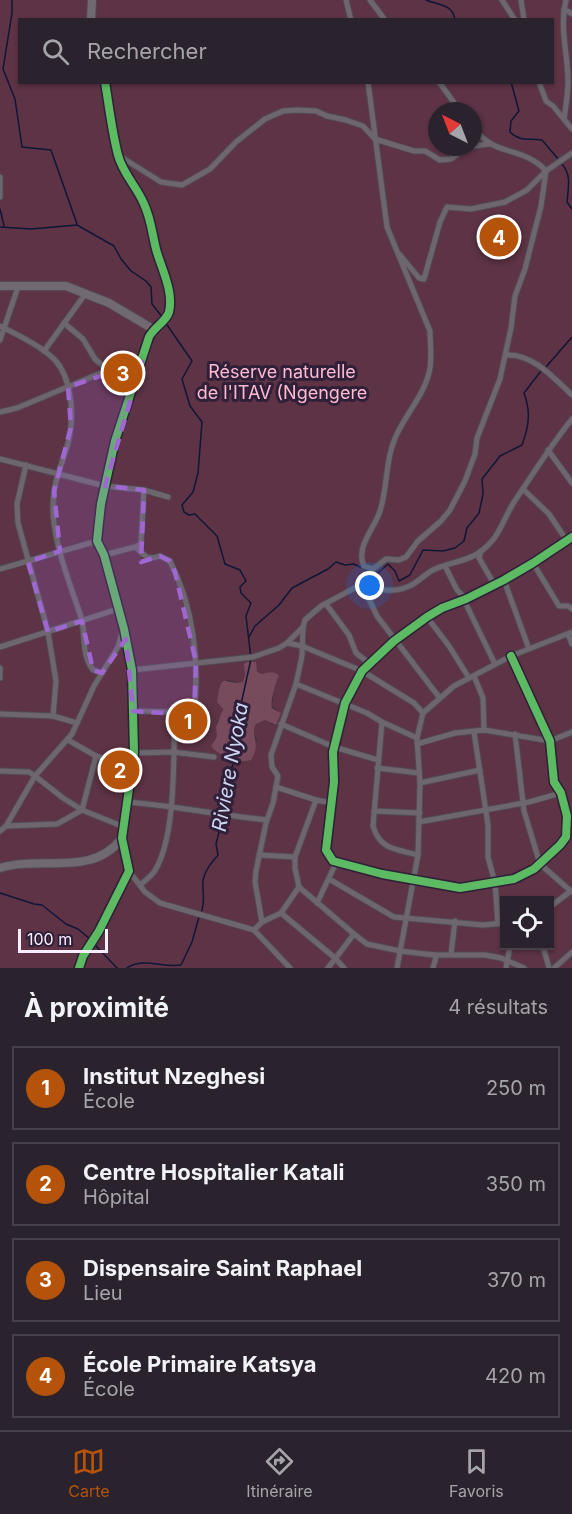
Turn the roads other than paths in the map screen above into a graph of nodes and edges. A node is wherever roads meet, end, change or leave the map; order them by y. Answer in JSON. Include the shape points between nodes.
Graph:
{"nodes":[{"id":1,"x":92,"y":0,"type":"edge"},
{"id":2,"x":346,"y":0,"type":"edge"},
{"id":3,"x":370,"y":0,"type":"edge"},
{"id":4,"x":502,"y":0,"type":"edge"},
{"id":5,"x":521,"y":0,"type":"edge"},
{"id":6,"x":566,"y":0,"type":"edge"},
{"id":7,"x":564,"y":9,"type":"junction"},
{"id":8,"x":572,"y":14,"type":"edge"},
{"id":9,"x":91,"y":18,"type":"edge"},
{"id":10,"x":350,"y":18,"type":"edge"},
{"id":11,"x":384,"y":18,"type":"edge"},
{"id":12,"x":514,"y":18,"type":"edge"},
{"id":13,"x":524,"y":18,"type":"edge"},
{"id":14,"x":105,"y":84,"type":"edge"},
{"id":15,"x":368,"y":84,"type":"edge"},
{"id":16,"x":441,"y":84,"type":"edge"},
{"id":17,"x":539,"y":84,"type":"edge"},
{"id":18,"x":454,"y":102,"type":"edge"},
{"id":19,"x":553,"y":106,"type":"junction"},
{"id":20,"x":569,"y":108,"type":"edge"},
{"id":21,"x":564,"y":119,"type":"junction"},
{"id":22,"x":572,"y":129,"type":"edge"},
{"id":23,"x":482,"y":138,"type":"edge"},
{"id":24,"x":375,"y":139,"type":"junction"},
{"id":25,"x":489,"y":144,"type":"junction"},
{"id":26,"x":482,"y":145,"type":"edge"},
{"id":27,"x":572,"y":153,"type":"edge"},
{"id":28,"x":118,"y":154,"type":"junction"},
{"id":29,"x":428,"y":154,"type":"edge"},
{"id":30,"x":432,"y":156,"type":"edge"},
{"id":31,"x":455,"y":156,"type":"edge"},
{"id":32,"x":546,"y":171,"type":"junction"},
{"id":33,"x":0,"y":177,"type":"edge"},
{"id":34,"x":0,"y":197,"type":"edge"},
{"id":35,"x":394,"y":249,"type":"junction"},
{"id":36,"x":0,"y":286,"type":"edge"},
{"id":37,"x":18,"y":287,"type":"junction"},
{"id":38,"x":86,"y":293,"type":"junction"},
{"id":39,"x":64,"y":323,"type":"junction"},
{"id":40,"x":2,"y":327,"type":"edge"},
{"id":41,"x":153,"y":329,"type":"junction"},
{"id":42,"x":0,"y":340,"type":"edge"},
{"id":43,"x":44,"y":351,"type":"junction"},
{"id":44,"x":506,"y":355,"type":"junction"},
{"id":45,"x":142,"y":362,"type":"junction"},
{"id":46,"x":108,"y":370,"type":"junction"},
{"id":47,"x":68,"y":387,"type":"junction"},
{"id":48,"x":572,"y":395,"type":"edge"},
{"id":49,"x":0,"y":412,"type":"edge"},
{"id":50,"x":572,"y":419,"type":"edge"},
{"id":51,"x":548,"y":450,"type":"junction"},
{"id":52,"x":0,"y":459,"type":"edge"},
{"id":53,"x":26,"y":465,"type":"junction"},
{"id":54,"x":59,"y":475,"type":"junction"},
{"id":55,"x":572,"y":483,"type":"edge"},
{"id":56,"x":105,"y":486,"type":"junction"},
{"id":57,"x":144,"y":490,"type":"junction"},
{"id":58,"x":524,"y":490,"type":"junction"},
{"id":59,"x":168,"y":497,"type":"dead end"},
{"id":60,"x":569,"y":539,"type":"edge"},
{"id":61,"x":97,"y":541,"type":"junction"},
{"id":62,"x":135,"y":547,"type":"junction"},
{"id":63,"x":60,"y":551,"type":"junction"},
{"id":64,"x":481,"y":551,"type":"junction"},
{"id":65,"x":104,"y":555,"type":"junction"},
{"id":66,"x":28,"y":562,"type":"junction"},
{"id":67,"x":533,"y":563,"type":"junction"},
{"id":68,"x":445,"y":566,"type":"junction"},
{"id":69,"x":0,"y":568,"type":"edge"},
{"id":70,"x":372,"y":572,"type":"junction"},
{"id":71,"x":504,"y":580,"type":"junction"},
{"id":72,"x":362,"y":584,"type":"junction"},
{"id":73,"x":494,"y":584,"type":"junction"},
{"id":74,"x":465,"y":600,"type":"junction"},
{"id":75,"x":326,"y":604,"type":"junction"},
{"id":76,"x":118,"y":609,"type":"junction"},
{"id":77,"x":572,"y":609,"type":"edge"},
{"id":78,"x":427,"y":616,"type":"junction"},
{"id":79,"x":82,"y":621,"type":"junction"},
{"id":80,"x":303,"y":627,"type":"junction"},
{"id":81,"x":124,"y":629,"type":"junction"},
{"id":82,"x":48,"y":632,"type":"junction"},
{"id":83,"x":570,"y":633,"type":"edge"},
{"id":84,"x":394,"y":641,"type":"junction"},
{"id":85,"x":287,"y":643,"type":"junction"},
{"id":86,"x":572,"y":644,"type":"edge"},
{"id":87,"x":302,"y":646,"type":"junction"},
{"id":88,"x":0,"y":647,"type":"edge"},
{"id":89,"x":529,"y":649,"type":"junction"},
{"id":90,"x":511,"y":657,"type":"junction"},
{"id":91,"x":196,"y":662,"type":"junction"},
{"id":92,"x":370,"y":664,"type":"junction"},
{"id":93,"x":495,"y":664,"type":"junction"},
{"id":94,"x":0,"y":669,"type":"edge"},
{"id":95,"x":132,"y":670,"type":"junction"},
{"id":96,"x":362,"y":671,"type":"junction"},
{"id":97,"x":102,"y":674,"type":"junction"},
{"id":98,"x":471,"y":677,"type":"junction"},
{"id":99,"x":0,"y":678,"type":"edge"},
{"id":100,"x":296,"y":684,"type":"junction"},
{"id":101,"x":439,"y":697,"type":"junction"},
{"id":102,"x":345,"y":703,"type":"junction"},
{"id":103,"x":133,"y":711,"type":"junction"},
{"id":104,"x":175,"y":712,"type":"junction"},
{"id":105,"x":423,"y":713,"type":"junction"},
{"id":106,"x":0,"y":714,"type":"edge"},
{"id":107,"x":53,"y":716,"type":"junction"},
{"id":108,"x":382,"y":722,"type":"junction"},
{"id":109,"x":77,"y":723,"type":"junction"},
{"id":110,"x":282,"y":724,"type":"junction"},
{"id":111,"x":484,"y":730,"type":"junction"},
{"id":112,"x":474,"y":732,"type":"junction"},
{"id":113,"x":572,"y":732,"type":"edge"},
{"id":114,"x":515,"y":734,"type":"junction"},
{"id":115,"x":68,"y":740,"type":"junction"},
{"id":116,"x":417,"y":741,"type":"junction"},
{"id":117,"x":550,"y":741,"type":"junction"},
{"id":118,"x":334,"y":747,"type":"junction"},
{"id":119,"x":173,"y":752,"type":"junction"},
{"id":120,"x":135,"y":753,"type":"junction"},
{"id":121,"x":96,"y":756,"type":"junction"},
{"id":122,"x":214,"y":757,"type":"dead end"},
{"id":123,"x":378,"y":760,"type":"junction"},
{"id":124,"x":133,"y":768,"type":"junction"},
{"id":125,"x":377,"y":768,"type":"junction"},
{"id":126,"x":480,"y":770,"type":"junction"},
{"id":127,"x":0,"y":771,"type":"edge"},
{"id":128,"x":419,"y":773,"type":"junction"},
{"id":129,"x":35,"y":776,"type":"junction"},
{"id":130,"x":420,"y":783,"type":"junction"},
{"id":131,"x":276,"y":787,"type":"junction"},
{"id":132,"x":561,"y":793,"type":"junction"},
{"id":133,"x":316,"y":800,"type":"junction"},
{"id":134,"x":128,"y":801,"type":"junction"},
{"id":135,"x":523,"y":802,"type":"junction"},
{"id":136,"x":332,"y":803,"type":"junction"},
{"id":137,"x":171,"y":805,"type":"junction"},
{"id":138,"x":486,"y":809,"type":"junction"},
{"id":139,"x":82,"y":810,"type":"junction"},
{"id":140,"x":374,"y":811,"type":"junction"},
{"id":141,"x":420,"y":813,"type":"junction"},
{"id":142,"x":267,"y":820,"type":"junction"},
{"id":143,"x":419,"y":822,"type":"junction"},
{"id":144,"x":6,"y":826,"type":"junction"},
{"id":145,"x":124,"y":827,"type":"junction"},
{"id":146,"x":0,"y":831,"type":"edge"},
{"id":147,"x":123,"y":838,"type":"junction"},
{"id":148,"x":569,"y":838,"type":"edge"},
{"id":149,"x":259,"y":855,"type":"junction"},
{"id":150,"x":418,"y":855,"type":"junction"},
{"id":151,"x":295,"y":857,"type":"junction"},
{"id":152,"x":336,"y":863,"type":"junction"},
{"id":153,"x":540,"y":864,"type":"junction"},
{"id":154,"x":0,"y":868,"type":"edge"},
{"id":155,"x":129,"y":871,"type":"junction"},
{"id":156,"x":329,"y":879,"type":"junction"},
{"id":157,"x":412,"y":880,"type":"junction"},
{"id":158,"x":495,"y":883,"type":"junction"},
{"id":159,"x":140,"y":885,"type":"junction"},
{"id":160,"x":299,"y":886,"type":"junction"},
{"id":161,"x":572,"y":891,"type":"edge"},
{"id":162,"x":317,"y":903,"type":"junction"},
{"id":163,"x":554,"y":904,"type":"edge"},
{"id":164,"x":281,"y":913,"type":"junction"},
{"id":165,"x":500,"y":916,"type":"edge"},
{"id":166,"x":405,"y":919,"type":"junction"},
{"id":167,"x":455,"y":921,"type":"junction"},
{"id":168,"x":262,"y":922,"type":"junction"},
{"id":169,"x":500,"y":923,"type":"edge"},
{"id":170,"x":254,"y":930,"type":"junction"},
{"id":171,"x":354,"y":934,"type":"junction"},
{"id":172,"x":510,"y":950,"type":"edge"},
{"id":173,"x":544,"y":950,"type":"edge"},
{"id":174,"x":400,"y":951,"type":"junction"},
{"id":175,"x":572,"y":952,"type":"edge"},
{"id":176,"x":451,"y":954,"type":"junction"},
{"id":177,"x":434,"y":955,"type":"junction"},
{"id":178,"x":335,"y":958,"type":"junction"},
{"id":179,"x":508,"y":965,"type":"edge"},
{"id":180,"x":80,"y":968,"type":"edge"},
{"id":181,"x":290,"y":968,"type":"edge"},
{"id":182,"x":328,"y":968,"type":"edge"},
{"id":183,"x":344,"y":968,"type":"edge"},
{"id":184,"x":397,"y":968,"type":"edge"},
{"id":185,"x":433,"y":968,"type":"edge"},
{"id":186,"x":524,"y":968,"type":"edge"},
{"id":187,"x":549,"y":968,"type":"edge"},
{"id":188,"x":554,"y":968,"type":"edge"}],
"edges":[{"from":1,"to":9,"type":"street"},
{"from":2,"to":10,"type":"street"},
{"from":3,"to":11,"type":"street"},
{"from":4,"to":12,"type":"street"},
{"from":5,"to":13,"type":"street"},
{"from":6,"to":7,"type":"street"},
{"from":7,"to":8,"type":"street"},
{"from":7,"to":20,"type":"street"},
{"from":14,"to":28,"type":"street"},
{"from":15,"to":24,"type":"street"},
{"from":16,"to":18,"type":"street"},
{"from":17,"to":19,"type":"street","via":[[546,101]]},
{"from":19,"to":20,"type":"street"},
{"from":19,"to":21,"type":"street"},
{"from":20,"to":21,"type":"street"},
{"from":21,"to":22,"type":"street"},
{"from":23,"to":25,"type":"street"},
{"from":24,"to":28,"type":"street","via":[[363,126],[346,120],[316,111],[283,111],[253,128],[210,169],[182,185],[161,182]]},
{"from":24,"to":29,"type":"street"},
{"from":24,"to":35,"type":"street","via":[[382,206]]},
{"from":25,"to":26,"type":"street"},
{"from":25,"to":32,"type":"street","via":[[529,156]]},
{"from":27,"to":32,"type":"street"},
{"from":28,"to":41,"type":"street","via":[[153,227],[167,284],[165,319]]},
{"from":30,"to":31,"type":"street","via":[[440,160]]},
{"from":32,"to":35,"type":"street","via":[[526,190],[505,202],[471,209],[447,207],[424,279],[418,279]]},
{"from":32,"to":44,"type":"street","via":[[541,206],[515,296]]},
{"from":33,"to":34,"type":"street"},
{"from":35,"to":70,"type":"street","via":[[430,331],[430,368],[418,400],[396,434],[389,457],[380,512],[361,561]]},
{"from":36,"to":37,"type":"street"},
{"from":37,"to":38,"type":"street","via":[[66,286]]},
{"from":37,"to":40,"type":"street"},
{"from":38,"to":39,"type":"street"},
{"from":38,"to":41,"type":"street"},
{"from":39,"to":43,"type":"street"},
{"from":39,"to":46,"type":"street"},
{"from":40,"to":42,"type":"street"},
{"from":40,"to":43,"type":"street"},
{"from":41,"to":45,"type":"street"},
{"from":43,"to":47,"type":"street","via":[[61,369]]},
{"from":44,"to":48,"type":"street","via":[[515,354],[535,363]]},
{"from":44,"to":70,"type":"street","via":[[475,454],[454,503],[406,557],[386,559]]},
{"from":45,"to":46,"type":"street"},
{"from":45,"to":56,"type":"street","via":[[115,441]]},
{"from":46,"to":47,"type":"street"},
{"from":47,"to":49,"type":"street"},
{"from":47,"to":54,"type":"street","via":[[71,427]]},
{"from":50,"to":51,"type":"street"},
{"from":51,"to":55,"type":"street"},
{"from":51,"to":58,"type":"street"},
{"from":52,"to":53,"type":"street"},
{"from":53,"to":54,"type":"street"},
{"from":53,"to":66,"type":"street","via":[[16,508]]},
{"from":54,"to":56,"type":"street"},
{"from":54,"to":63,"type":"street","via":[[54,504]]},
{"from":56,"to":57,"type":"street"},
{"from":56,"to":61,"type":"street"},
{"from":57,"to":59,"type":"street"},
{"from":57,"to":62,"type":"street","via":[[141,544]]},
{"from":58,"to":60,"type":"street"},
{"from":58,"to":64,"type":"street","via":[[501,530]]},
{"from":60,"to":67,"type":"street"},
{"from":61,"to":63,"type":"street"},
{"from":61,"to":65,"type":"street"},
{"from":62,"to":65,"type":"street"},
{"from":62,"to":91,"type":"street","via":[[147,558],[160,556],[170,561],[192,629]]},
{"from":63,"to":66,"type":"street"},
{"from":63,"to":79,"type":"street"},
{"from":64,"to":68,"type":"street"},
{"from":64,"to":73,"type":"street","via":[[480,558]]},
{"from":65,"to":76,"type":"street"},
{"from":66,"to":69,"type":"street"},
{"from":66,"to":82,"type":"street"},
{"from":67,"to":71,"type":"street"},
{"from":67,"to":77,"type":"street","via":[[559,606]]},
{"from":68,"to":72,"type":"street","via":[[398,590]]},
{"from":68,"to":74,"type":"street"},
{"from":70,"to":72,"type":"street"},
{"from":71,"to":73,"type":"street"},
{"from":71,"to":89,"type":"street"},
{"from":72,"to":75,"type":"street"},
{"from":72,"to":84,"type":"street"},
{"from":73,"to":74,"type":"street"},
{"from":74,"to":78,"type":"street"},
{"from":74,"to":93,"type":"street"},
{"from":75,"to":80,"type":"street","via":[[305,620]]},
{"from":75,"to":92,"type":"street","via":[[349,635],[356,653]]},
{"from":76,"to":79,"type":"street"},
{"from":76,"to":81,"type":"street"},
{"from":78,"to":84,"type":"street"},
{"from":78,"to":98,"type":"street"},
{"from":79,"to":82,"type":"street"},
{"from":79,"to":97,"type":"street","via":[[89,664]]},
{"from":80,"to":85,"type":"street"},
{"from":80,"to":87,"type":"street"},
{"from":81,"to":95,"type":"street"},
{"from":81,"to":97,"type":"street"},
{"from":82,"to":88,"type":"street"},
{"from":82,"to":107,"type":"street","via":[[56,681]]},
{"from":83,"to":86,"type":"street"},
{"from":83,"to":89,"type":"street"},
{"from":84,"to":92,"type":"street"},
{"from":84,"to":101,"type":"street"},
{"from":85,"to":87,"type":"street"},
{"from":85,"to":91,"type":"street","via":[[250,657]]},
{"from":87,"to":96,"type":"street"},
{"from":87,"to":100,"type":"street"},
{"from":89,"to":90,"type":"street"},
{"from":90,"to":93,"type":"street"},
{"from":90,"to":117,"type":"street"},
{"from":91,"to":95,"type":"street"},
{"from":91,"to":104,"type":"street","via":[[194,715]]},
{"from":92,"to":96,"type":"street"},
{"from":93,"to":98,"type":"street"},
{"from":94,"to":99,"type":"street"},
{"from":95,"to":103,"type":"street"},
{"from":96,"to":102,"type":"street"},
{"from":96,"to":105,"type":"street","via":[[414,703]]},
{"from":97,"to":109,"type":"street"},
{"from":98,"to":101,"type":"street"},
{"from":98,"to":111,"type":"street","via":[[483,698]]},
{"from":100,"to":102,"type":"street"},
{"from":100,"to":110,"type":"street"},
{"from":101,"to":105,"type":"street"},
{"from":102,"to":108,"type":"street"},
{"from":102,"to":118,"type":"street"},
{"from":103,"to":104,"type":"street"},
{"from":103,"to":120,"type":"street"},
{"from":104,"to":119,"type":"street"},
{"from":105,"to":116,"type":"street"},
{"from":106,"to":107,"type":"street"},
{"from":107,"to":109,"type":"street"},
{"from":108,"to":116,"type":"street"},
{"from":108,"to":123,"type":"street"},
{"from":109,"to":115,"type":"street"},
{"from":110,"to":118,"type":"street"},
{"from":110,"to":131,"type":"street","via":[[271,755],[278,776]]},
{"from":111,"to":112,"type":"street"},
{"from":111,"to":114,"type":"street"},
{"from":112,"to":116,"type":"street"},
{"from":112,"to":126,"type":"street"},
{"from":113,"to":117,"type":"street"},
{"from":114,"to":117,"type":"street"},
{"from":114,"to":135,"type":"street"},
{"from":115,"to":121,"type":"street"},
{"from":115,"to":129,"type":"street"},
{"from":116,"to":128,"type":"street"},
{"from":117,"to":132,"type":"street","via":[[554,782]]},
{"from":118,"to":123,"type":"street"},
{"from":118,"to":136,"type":"street"},
{"from":119,"to":120,"type":"street"},
{"from":119,"to":122,"type":"street"},
{"from":119,"to":137,"type":"street"},
{"from":120,"to":124,"type":"street"},
{"from":121,"to":124,"type":"street"},
{"from":121,"to":139,"type":"street"},
{"from":123,"to":125,"type":"street"},
{"from":124,"to":134,"type":"street"},
{"from":125,"to":128,"type":"street"},
{"from":125,"to":140,"type":"street"},
{"from":126,"to":130,"type":"street"},
{"from":126,"to":138,"type":"street"},
{"from":127,"to":129,"type":"street","via":[[29,772]]},
{"from":128,"to":130,"type":"street"},
{"from":129,"to":139,"type":"street"},
{"from":129,"to":144,"type":"street"},
{"from":130,"to":141,"type":"street"},
{"from":131,"to":133,"type":"street"},
{"from":131,"to":142,"type":"street"},
{"from":132,"to":135,"type":"street"},
{"from":132,"to":148,"type":"street"},
{"from":133,"to":136,"type":"street"},
{"from":133,"to":151,"type":"street"},
{"from":134,"to":137,"type":"street"},
{"from":134,"to":145,"type":"street"},
{"from":135,"to":138,"type":"street"},
{"from":135,"to":153,"type":"street"},
{"from":136,"to":152,"type":"street","via":[[326,850]]},
{"from":137,"to":142,"type":"street"},
{"from":137,"to":159,"type":"street","via":[[159,862]]},
{"from":138,"to":143,"type":"street"},
{"from":138,"to":158,"type":"street","via":[[488,857]]},
{"from":139,"to":144,"type":"street","via":[[57,824]]},
{"from":139,"to":145,"type":"street"},
{"from":140,"to":141,"type":"street"},
{"from":140,"to":150,"type":"street","via":[[373,826],[384,845]]},
{"from":141,"to":143,"type":"street"},
{"from":142,"to":149,"type":"street"},
{"from":143,"to":150,"type":"street"},
{"from":144,"to":146,"type":"street"},
{"from":145,"to":147,"type":"street"},
{"from":147,"to":154,"type":"street","via":[[110,852],[86,862],[12,864]]},
{"from":147,"to":155,"type":"street"},
{"from":148,"to":153,"type":"street"},
{"from":149,"to":151,"type":"street"},
{"from":149,"to":168,"type":"street","via":[[255,882]]},
{"from":150,"to":157,"type":"street"},
{"from":151,"to":160,"type":"street"},
{"from":152,"to":156,"type":"street"},
{"from":152,"to":157,"type":"street"},
{"from":153,"to":158,"type":"street","via":[[514,879]]},
{"from":153,"to":161,"type":"street"},
{"from":155,"to":159,"type":"street"},
{"from":155,"to":180,"type":"street"},
{"from":156,"to":162,"type":"street"},
{"from":156,"to":166,"type":"street","via":[[394,917]]},
{"from":157,"to":158,"type":"street","via":[[460,888]]},
{"from":157,"to":166,"type":"street"},
{"from":158,"to":165,"type":"street"},
{"from":159,"to":170,"type":"street","via":[[154,900],[171,907]]},
{"from":160,"to":162,"type":"street"},
{"from":160,"to":164,"type":"street"},
{"from":161,"to":163,"type":"street"},
{"from":162,"to":171,"type":"street"},
{"from":164,"to":168,"type":"street"},
{"from":164,"to":178,"type":"street"},
{"from":166,"to":167,"type":"street"},
{"from":166,"to":174,"type":"street"},
{"from":167,"to":169,"type":"street"},
{"from":167,"to":176,"type":"street"},
{"from":168,"to":170,"type":"street"},
{"from":170,"to":181,"type":"street"},
{"from":171,"to":174,"type":"street","via":[[367,944]]},
{"from":171,"to":178,"type":"street"},
{"from":172,"to":179,"type":"street"},
{"from":173,"to":187,"type":"street"},
{"from":174,"to":177,"type":"street"},
{"from":174,"to":184,"type":"street"},
{"from":175,"to":188,"type":"street"},
{"from":176,"to":177,"type":"street"},
{"from":176,"to":179,"type":"street","via":[[484,955]]},
{"from":177,"to":185,"type":"street"},
{"from":178,"to":182,"type":"street"},
{"from":178,"to":183,"type":"street"},
{"from":179,"to":186,"type":"street"}]}
